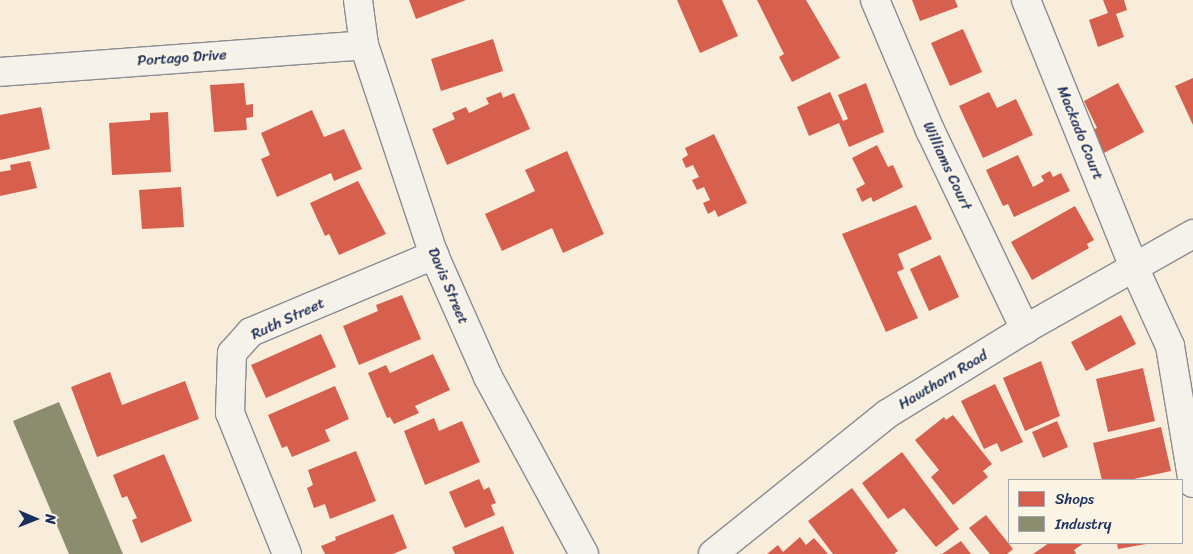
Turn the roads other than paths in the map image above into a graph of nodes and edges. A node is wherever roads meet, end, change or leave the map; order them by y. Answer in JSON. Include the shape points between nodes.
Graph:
{"nodes":[{"id":1,"x":358,"y":0,"type":"edge"},
{"id":2,"x":875,"y":0,"type":"edge"},
{"id":3,"x":1026,"y":0,"type":"edge"},
{"id":4,"x":364,"y":45,"type":"junction"},
{"id":5,"x":0,"y":72,"type":"edge"},
{"id":6,"x":1193,"y":234,"type":"edge"},
{"id":7,"x":434,"y":255,"type":"junction"},
{"id":8,"x":1134,"y":267,"type":"junction"},
{"id":9,"x":1025,"y":329,"type":"junction"},
{"id":10,"x":1193,"y":484,"type":"edge"},
{"id":11,"x":286,"y":554,"type":"edge"},
{"id":12,"x":584,"y":554,"type":"edge"},
{"id":13,"x":713,"y":554,"type":"edge"}],
"edges":[{"from":1,"to":4,"type":"street","name":"Davis Street"},
{"from":2,"to":9,"type":"street","name":"Williams Court","via":[[930,130]]},
{"from":3,"to":8,"type":"street","name":"Mackado Court"},
{"from":4,"to":5,"type":"street","name":"Portago Drive"},
{"from":4,"to":7,"type":"street","name":"Davis Street"},
{"from":6,"to":8,"type":"street","name":"Hawthorn Road"},
{"from":7,"to":11,"type":"street","name":"Ruth Street","via":[[251,332],[232,353],[230,413]]},
{"from":7,"to":12,"type":"street","name":"Davis Street","via":[[488,377]]},
{"from":8,"to":9,"type":"street","name":"Hawthorn Road"},
{"from":8,"to":10,"type":"street","name":"Mackado Court","via":[[1170,346]]},
{"from":9,"to":13,"type":"street","name":"Hawthorn Road","via":[[887,414]]}]}
